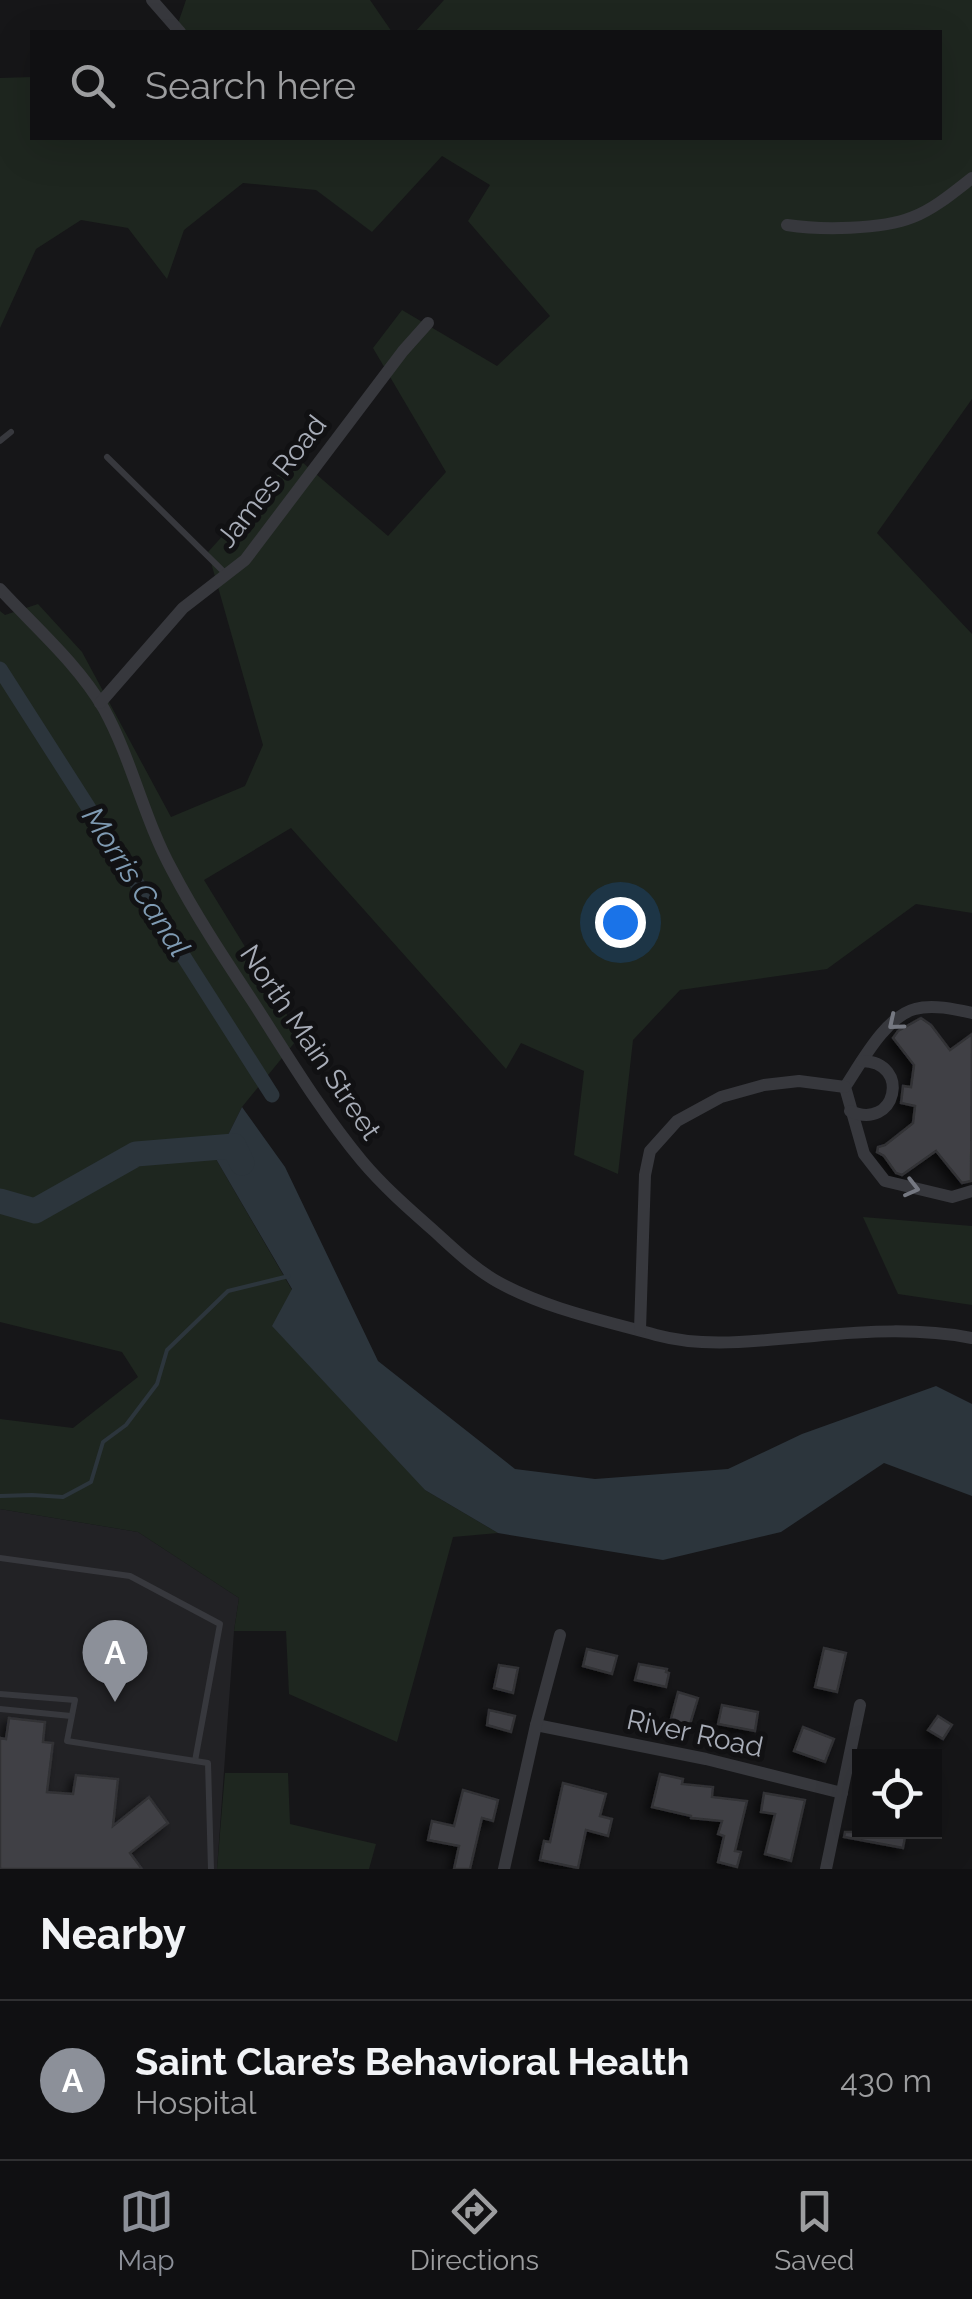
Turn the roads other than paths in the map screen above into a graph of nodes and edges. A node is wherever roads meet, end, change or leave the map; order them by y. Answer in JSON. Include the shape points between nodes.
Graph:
{"nodes":[{"id":1,"x":152,"y":0,"type":"edge"},
{"id":2,"x":178,"y":30,"type":"edge"},
{"id":3,"x":972,"y":178,"type":"edge"},
{"id":4,"x":787,"y":225,"type":"dead end"},
{"id":5,"x":428,"y":323,"type":"dead end"},
{"id":6,"x":10,"y":432,"type":"dead end"},
{"id":7,"x":0,"y":442,"type":"edge"},
{"id":8,"x":107,"y":457,"type":"dead end"},
{"id":9,"x":227,"y":574,"type":"junction"},
{"id":10,"x":0,"y":589,"type":"edge"},
{"id":11,"x":100,"y":703,"type":"junction"},
{"id":12,"x":972,"y":1013,"type":"edge"},
{"id":13,"x":862,"y":1061,"type":"junction"},
{"id":14,"x":845,"y":1087,"type":"junction"},
{"id":15,"x":850,"y":1111,"type":"junction"},
{"id":16,"x":972,"y":1192,"type":"edge"},
{"id":17,"x":640,"y":1330,"type":"junction"},
{"id":18,"x":972,"y":1338,"type":"edge"},
{"id":19,"x":0,"y":1558,"type":"edge"},
{"id":20,"x":560,"y":1635,"type":"dead end"},
{"id":21,"x":0,"y":1694,"type":"edge"},
{"id":22,"x":860,"y":1705,"type":"dead end"},
{"id":23,"x":0,"y":1709,"type":"edge"},
{"id":24,"x":71,"y":1716,"type":"junction"},
{"id":25,"x":536,"y":1725,"type":"junction"},
{"id":26,"x":195,"y":1761,"type":"junction"},
{"id":27,"x":842,"y":1793,"type":"junction"},
{"id":28,"x":210,"y":1869,"type":"edge"},
{"id":29,"x":504,"y":1869,"type":"edge"},
{"id":30,"x":826,"y":1869,"type":"edge"}],
"edges":[{"from":1,"to":2,"type":"street"},
{"from":3,"to":4,"type":"street","via":[[903,220],[824,229]]},
{"from":5,"to":9,"type":"street","name":"James Road","via":[[257,546]]},
{"from":6,"to":7,"type":"lane"},
{"from":8,"to":9,"type":"lane"},
{"from":9,"to":11,"type":"street","name":"James Road","via":[[183,608]]},
{"from":10,"to":11,"type":"street","name":"North Main Street"},
{"from":11,"to":17,"type":"street","name":"North Main Street","via":[[170,866],[208,933],[365,1164],[495,1280],[558,1308]]},
{"from":12,"to":13,"type":"street","one_way":true,"via":[[912,1009],[886,1028]]},
{"from":13,"to":14,"type":"street"},
{"from":13,"to":15,"type":"street","via":[[883,1066],[893,1092],[877,1113]]},
{"from":14,"to":15,"type":"street"},
{"from":14,"to":17,"type":"street","via":[[798,1081],[722,1097],[677,1121],[650,1150]]},
{"from":15,"to":16,"type":"street","one_way":true,"via":[[864,1154],[885,1181],[952,1197]]},
{"from":17,"to":18,"type":"street","name":"North Main Street","via":[[724,1344],[907,1330]]},
{"from":19,"to":26,"type":"lane","via":[[130,1576],[220,1624]]},
{"from":20,"to":25,"type":"street"},
{"from":21,"to":24,"type":"lane","via":[[76,1700]]},
{"from":22,"to":27,"type":"street"},
{"from":23,"to":24,"type":"lane"},
{"from":24,"to":26,"type":"lane","via":[[67,1741]]},
{"from":25,"to":27,"type":"street","name":"River Road"},
{"from":25,"to":29,"type":"street"},
{"from":26,"to":28,"type":"lane","via":[[208,1763]]},
{"from":27,"to":30,"type":"street"}]}
